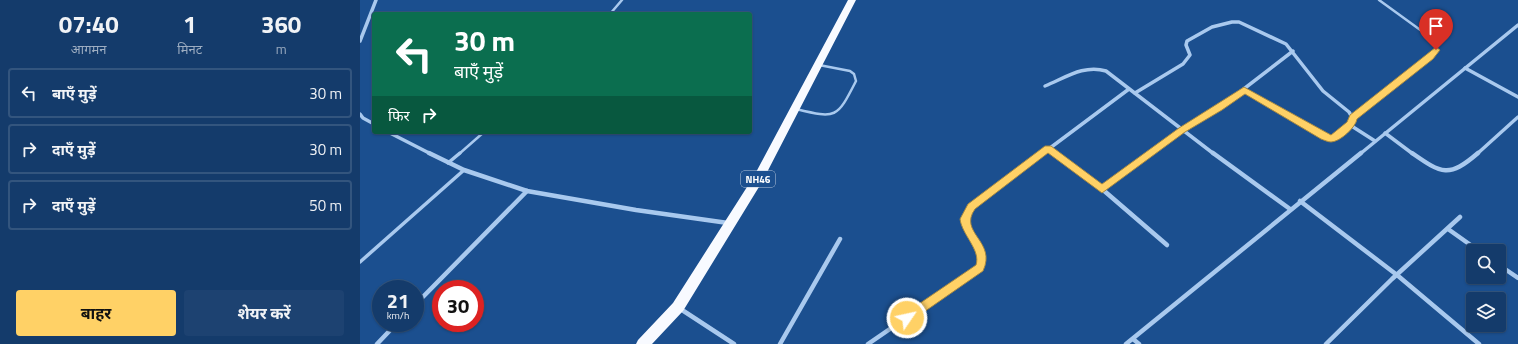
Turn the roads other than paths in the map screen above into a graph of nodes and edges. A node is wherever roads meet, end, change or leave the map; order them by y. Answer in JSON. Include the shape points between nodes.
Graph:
{"nodes":[{"id":1,"x":376,"y":0,"type":"edge"},
{"id":2,"x":622,"y":0,"type":"edge"},
{"id":3,"x":852,"y":0,"type":"edge"},
{"id":4,"x":1379,"y":0,"type":"edge"},
{"id":5,"x":612,"y":12,"type":"edge"},
{"id":6,"x":1518,"y":24,"type":"edge"},
{"id":7,"x":360,"y":41,"type":"edge"},
{"id":8,"x":1293,"y":51,"type":"junction"},
{"id":9,"x":818,"y":65,"type":"junction"},
{"id":10,"x":1465,"y":68,"type":"junction"},
{"id":11,"x":1045,"y":86,"type":"dead end"},
{"id":12,"x":1129,"y":89,"type":"junction"},
{"id":13,"x":1244,"y":90,"type":"junction"},
{"id":14,"x":1135,"y":93,"type":"junction"},
{"id":15,"x":1518,"y":97,"type":"edge"},
{"id":16,"x":794,"y":109,"type":"junction"},
{"id":17,"x":360,"y":114,"type":"edge"},
{"id":18,"x":1352,"y":117,"type":"junction"},
{"id":19,"x":1518,"y":117,"type":"edge"},
{"id":20,"x":372,"y":123,"type":"edge"},
{"id":21,"x":1350,"y":124,"type":"junction"},
{"id":22,"x":1182,"y":130,"type":"junction"},
{"id":23,"x":1385,"y":133,"type":"junction"},
{"id":24,"x":392,"y":134,"type":"edge"},
{"id":25,"x":482,"y":134,"type":"edge"},
{"id":26,"x":1375,"y":141,"type":"junction"},
{"id":27,"x":1048,"y":149,"type":"junction"},
{"id":28,"x":448,"y":163,"type":"junction"},
{"id":29,"x":464,"y":170,"type":"junction"},
{"id":30,"x":1102,"y":189,"type":"junction"},
{"id":31,"x":527,"y":191,"type":"junction"},
{"id":32,"x":1300,"y":201,"type":"junction"},
{"id":33,"x":1290,"y":210,"type":"junction"},
{"id":34,"x":1460,"y":217,"type":"dead end"},
{"id":35,"x":731,"y":223,"type":"junction"},
{"id":36,"x":1448,"y":229,"type":"junction"},
{"id":37,"x":840,"y":239,"type":"dead end"},
{"id":38,"x":1470,"y":244,"type":"edge"},
{"id":39,"x":1167,"y":245,"type":"dead end"},
{"id":40,"x":360,"y":262,"type":"edge"},
{"id":41,"x":1506,"y":270,"type":"edge"},
{"id":42,"x":1397,"y":275,"type":"junction"},
{"id":43,"x":1518,"y":278,"type":"edge"},
{"id":44,"x":424,"y":296,"type":"edge"},
{"id":45,"x":678,"y":308,"type":"junction"},
{"id":46,"x":389,"y":332,"type":"edge"},
{"id":47,"x":1133,"y":339,"type":"junction"},
{"id":48,"x":377,"y":344,"type":"edge"},
{"id":49,"x":643,"y":344,"type":"edge"},
{"id":50,"x":734,"y":344,"type":"edge"},
{"id":51,"x":780,"y":344,"type":"edge"},
{"id":52,"x":868,"y":344,"type":"edge"},
{"id":53,"x":1126,"y":344,"type":"edge"},
{"id":54,"x":1139,"y":344,"type":"edge"},
{"id":55,"x":1326,"y":344,"type":"edge"},
{"id":56,"x":1479,"y":344,"type":"edge"}],
"edges":[{"from":1,"to":7,"type":"street"},
{"from":2,"to":5,"type":"lane"},
{"from":3,"to":9,"type":"highway","number":"NH46"},
{"from":4,"to":18,"type":"lane","via":[[1430,37],[1435,43],[1436,50]]},
{"from":6,"to":10,"type":"street"},
{"from":8,"to":13,"type":"street"},
{"from":8,"to":14,"type":"street","via":[[1280,40],[1239,22],[1226,22],[1187,41],[1190,55],[1183,64]]},
{"from":8,"to":18,"type":"street","via":[[1317,84]]},
{"from":9,"to":16,"type":"highway","number":"NH46"},
{"from":9,"to":16,"type":"lane","via":[[854,74],[856,81],[844,106],[838,114],[831,116]]},
{"from":10,"to":15,"type":"street"},
{"from":10,"to":23,"type":"street"},
{"from":11,"to":12,"type":"street","via":[[1098,67]]},
{"from":12,"to":14,"type":"street"},
{"from":12,"to":27,"type":"street"},
{"from":13,"to":21,"type":"street","via":[[1324,137],[1331,139]]},
{"from":13,"to":22,"type":"street"},
{"from":14,"to":22,"type":"street"},
{"from":16,"to":35,"type":"highway","number":"NH46","via":[[758,179]]},
{"from":17,"to":20,"type":"street"},
{"from":18,"to":21,"type":"street"},
{"from":19,"to":23,"type":"street","via":[[1463,166],[1452,170],[1432,166]]},
{"from":21,"to":26,"type":"street"},
{"from":22,"to":30,"type":"street"},
{"from":22,"to":33,"type":"street"},
{"from":23,"to":26,"type":"street"},
{"from":24,"to":28,"type":"street"},
{"from":25,"to":28,"type":"lane"},
{"from":26,"to":32,"type":"street"},
{"from":27,"to":30,"type":"street"},
{"from":27,"to":52,"type":"street","via":[[971,207],[967,213],[964,219],[966,227],[981,251],[980,268]]},
{"from":28,"to":29,"type":"street"},
{"from":29,"to":31,"type":"street"},
{"from":29,"to":40,"type":"lane"},
{"from":30,"to":39,"type":"street"},
{"from":31,"to":35,"type":"street"},
{"from":31,"to":44,"type":"street"},
{"from":32,"to":33,"type":"street"},
{"from":32,"to":42,"type":"street"},
{"from":33,"to":47,"type":"street"},
{"from":34,"to":36,"type":"street"},
{"from":35,"to":45,"type":"highway","number":"NH46"},
{"from":36,"to":38,"type":"street"},
{"from":36,"to":42,"type":"street"},
{"from":37,"to":51,"type":"street"},
{"from":41,"to":43,"type":"street"},
{"from":42,"to":55,"type":"street"},
{"from":42,"to":56,"type":"street"},
{"from":45,"to":49,"type":"highway","number":"NH46"},
{"from":45,"to":50,"type":"street"},
{"from":46,"to":48,"type":"street"},
{"from":47,"to":53,"type":"street"},
{"from":47,"to":54,"type":"street"}]}
